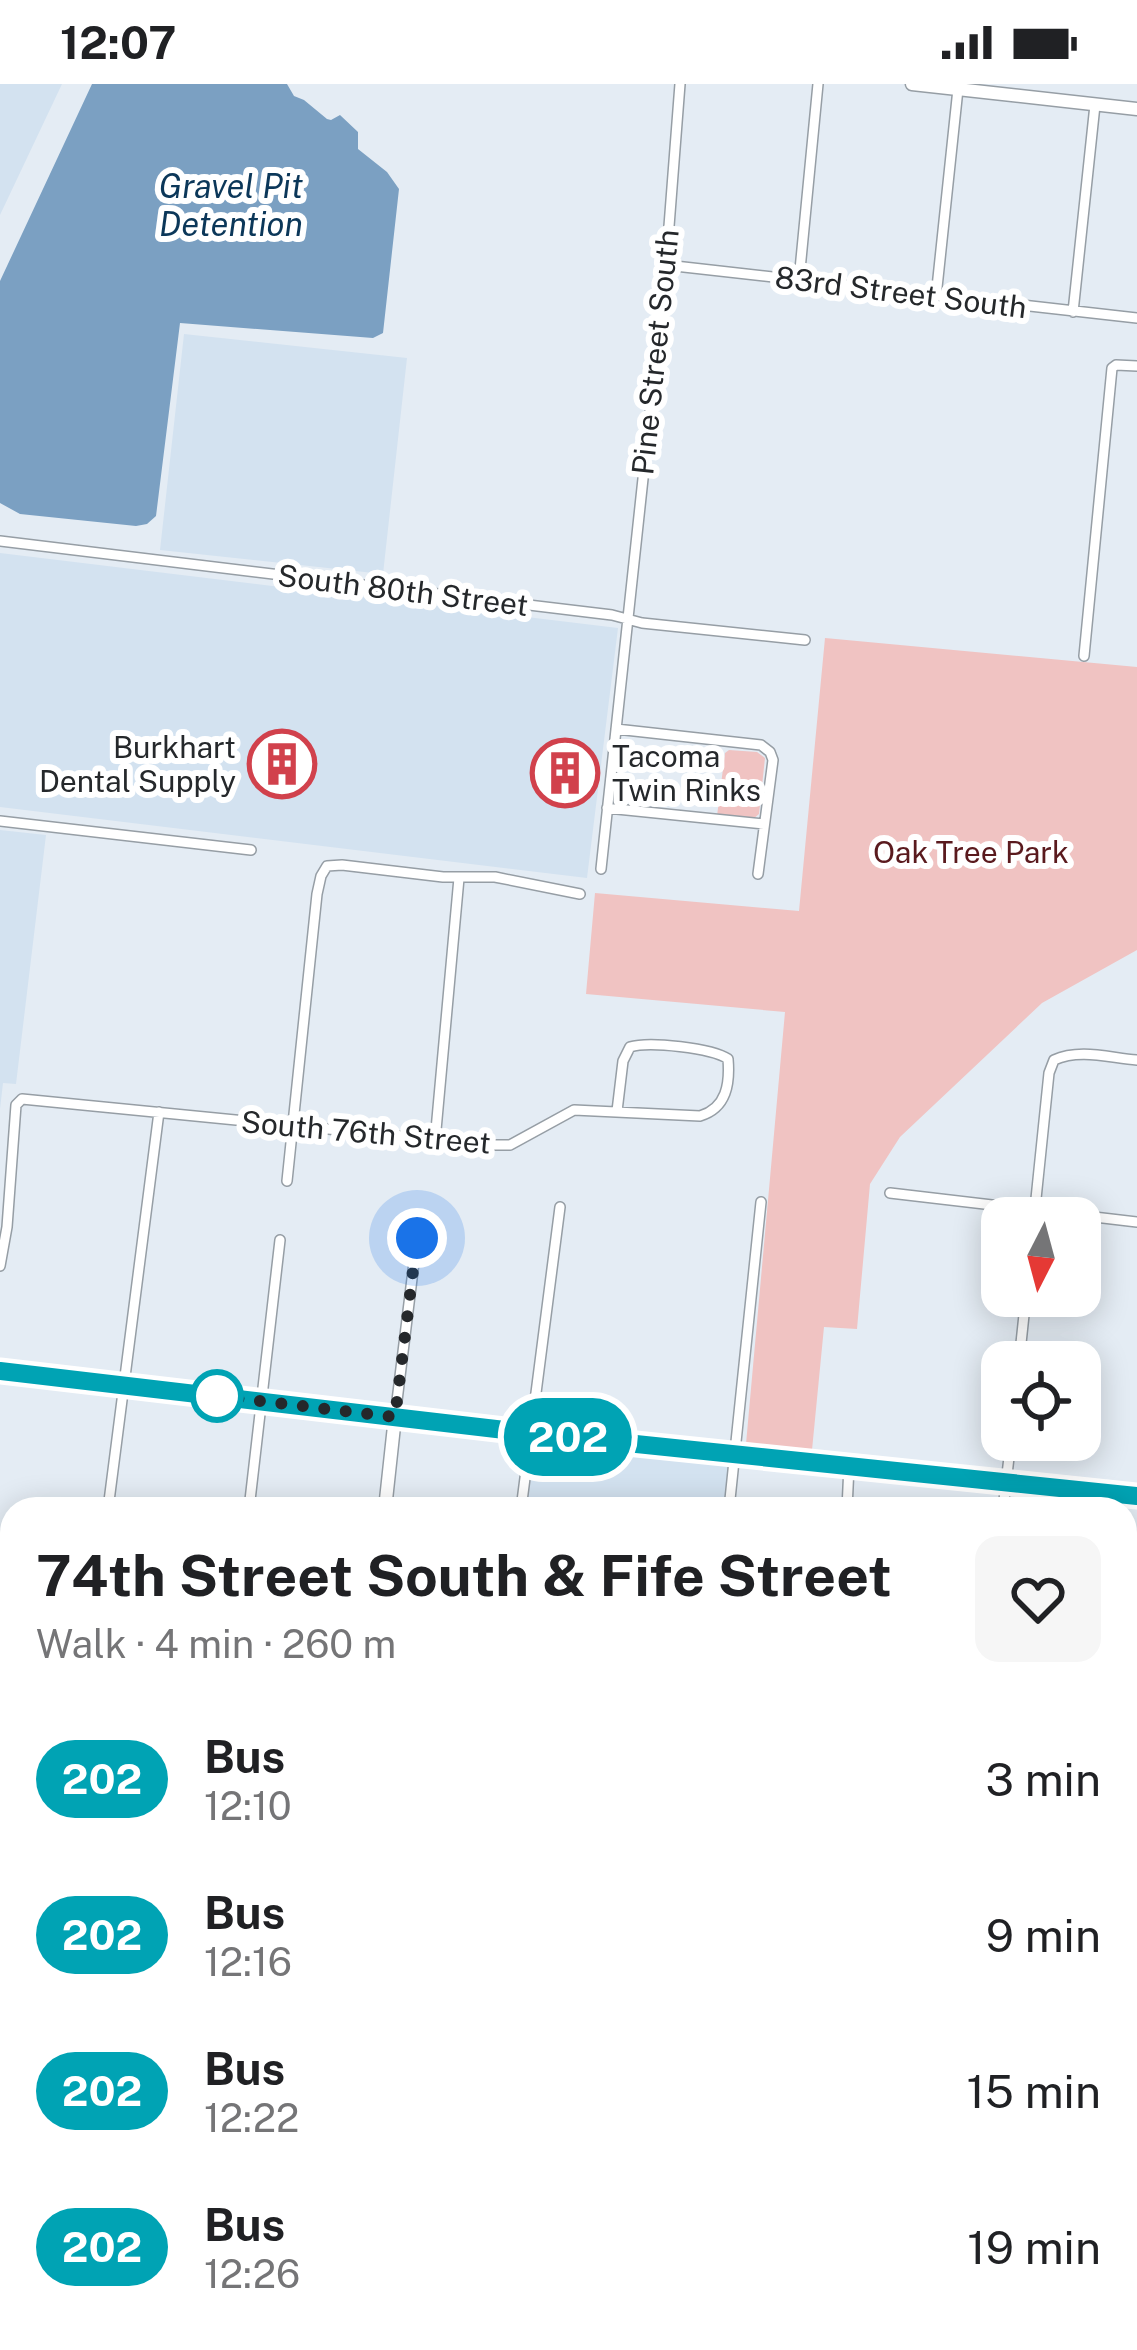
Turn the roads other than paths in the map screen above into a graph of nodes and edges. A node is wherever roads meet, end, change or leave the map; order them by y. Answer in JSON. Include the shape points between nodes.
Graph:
{"nodes":[{"id":1,"x":680,"y":84,"type":"edge"},
{"id":2,"x":818,"y":84,"type":"edge"},
{"id":3,"x":912,"y":84,"type":"edge"},
{"id":4,"x":958,"y":89,"type":"junction"},
{"id":5,"x":1095,"y":104,"type":"junction"},
{"id":6,"x":1137,"y":109,"type":"edge"},
{"id":7,"x":666,"y":265,"type":"junction"},
{"id":8,"x":799,"y":280,"type":"junction"},
{"id":9,"x":936,"y":297,"type":"junction"},
{"id":10,"x":1073,"y":312,"type":"junction"},
{"id":11,"x":1137,"y":318,"type":"edge"},
{"id":12,"x":1137,"y":366,"type":"edge"},
{"id":13,"x":0,"y":541,"type":"edge"},
{"id":14,"x":628,"y":620,"type":"junction"},
{"id":15,"x":805,"y":640,"type":"dead end"},
{"id":16,"x":1084,"y":656,"type":"dead end"},
{"id":17,"x":616,"y":729,"type":"junction"},
{"id":18,"x":608,"y":808,"type":"junction"},
{"id":19,"x":0,"y":820,"type":"edge"},
{"id":20,"x":764,"y":824,"type":"junction"},
{"id":21,"x":251,"y":850,"type":"dead end"},
{"id":22,"x":601,"y":868,"type":"dead end"},
{"id":23,"x":758,"y":874,"type":"dead end"},
{"id":24,"x":459,"y":878,"type":"junction"},
{"id":25,"x":580,"y":894,"type":"dead end"},
{"id":26,"x":1137,"y":1060,"type":"edge"},
{"id":27,"x":617,"y":1111,"type":"junction"},
{"id":28,"x":158,"y":1112,"type":"junction"},
{"id":29,"x":293,"y":1127,"type":"junction"},
{"id":30,"x":435,"y":1141,"type":"junction"},
{"id":31,"x":287,"y":1181,"type":"dead end"},
{"id":32,"x":890,"y":1193,"type":"dead end"},
{"id":33,"x":1037,"y":1197,"type":"edge"},
{"id":34,"x":761,"y":1202,"type":"dead end"},
{"id":35,"x":981,"y":1206,"type":"edge"},
{"id":36,"x":560,"y":1207,"type":"dead end"},
{"id":37,"x":1101,"y":1219,"type":"edge"},
{"id":38,"x":1137,"y":1222,"type":"edge"},
{"id":39,"x":417,"y":1238,"type":"dead end"},
{"id":40,"x":280,"y":1240,"type":"dead end"},
{"id":41,"x":0,"y":1266,"type":"edge"},
{"id":42,"x":0,"y":1371,"type":"edge"},
{"id":43,"x":125,"y":1386,"type":"junction"},
{"id":44,"x":261,"y":1401,"type":"junction"},
{"id":45,"x":395,"y":1417,"type":"junction"},
{"id":46,"x":530,"y":1433,"type":"junction"},
{"id":47,"x":734,"y":1455,"type":"junction"},
{"id":48,"x":1008,"y":1461,"type":"edge"},
{"id":49,"x":849,"y":1466,"type":"junction"},
{"id":50,"x":1006,"y":1482,"type":"junction"},
{"id":51,"x":1137,"y":1496,"type":"edge"},
{"id":52,"x":110,"y":1497,"type":"edge"},
{"id":53,"x":250,"y":1497,"type":"edge"},
{"id":54,"x":386,"y":1497,"type":"edge"},
{"id":55,"x":522,"y":1497,"type":"edge"},
{"id":56,"x":730,"y":1497,"type":"edge"},
{"id":57,"x":848,"y":1497,"type":"edge"},
{"id":58,"x":1005,"y":1497,"type":"edge"}],
"edges":[{"from":1,"to":7,"type":"street","name":"Pine Street South"},
{"from":2,"to":8,"type":"street"},
{"from":3,"to":4,"type":"main road"},
{"from":4,"to":5,"type":"main road"},
{"from":4,"to":9,"type":"street"},
{"from":5,"to":6,"type":"main road"},
{"from":5,"to":10,"type":"street"},
{"from":7,"to":8,"type":"street","name":"83rd Street South"},
{"from":7,"to":14,"type":"street","name":"Pine Street South"},
{"from":8,"to":9,"type":"street","name":"83rd Street South"},
{"from":9,"to":10,"type":"street","name":"83rd Street South"},
{"from":10,"to":11,"type":"street","name":"83rd Street South"},
{"from":12,"to":16,"type":"street","via":[[1112,368]]},
{"from":13,"to":14,"type":"street","name":"South 80th Street"},
{"from":14,"to":15,"type":"street","name":"South 80th Street"},
{"from":14,"to":17,"type":"street","name":"Pine Street South"},
{"from":17,"to":18,"type":"street","name":"Pine Street South"},
{"from":17,"to":20,"type":"street","via":[[761,745],[772,760]]},
{"from":18,"to":20,"type":"street"},
{"from":18,"to":22,"type":"street","name":"Pine Street South"},
{"from":19,"to":21,"type":"street"},
{"from":20,"to":23,"type":"street"},
{"from":24,"to":25,"type":"street"},
{"from":24,"to":29,"type":"street","via":[[332,865],[323,872]]},
{"from":24,"to":30,"type":"street"},
{"from":26,"to":33,"type":"street","via":[[1054,1060]]},
{"from":27,"to":27,"type":"street","name":"South 76th Street","via":[[630,1047],[723,1054],[729,1063],[725,1095],[709,1114]]},
{"from":27,"to":30,"type":"street","name":"South 76th Street","via":[[574,1110],[509,1145]]},
{"from":28,"to":29,"type":"street","name":"South 76th Street"},
{"from":28,"to":41,"type":"street","name":"South 76th Street","via":[[17,1103]]},
{"from":28,"to":43,"type":"street"},
{"from":29,"to":30,"type":"street","name":"South 76th Street"},
{"from":29,"to":31,"type":"street"},
{"from":32,"to":35,"type":"street"},
{"from":34,"to":47,"type":"street"},
{"from":36,"to":46,"type":"street"},
{"from":37,"to":38,"type":"street"},
{"from":39,"to":45,"type":"street"},
{"from":40,"to":44,"type":"street"},
{"from":42,"to":43,"type":"main road"},
{"from":43,"to":44,"type":"main road"},
{"from":43,"to":52,"type":"street"},
{"from":44,"to":45,"type":"main road"},
{"from":44,"to":53,"type":"street"},
{"from":45,"to":46,"type":"main road"},
{"from":45,"to":54,"type":"main road"},
{"from":46,"to":47,"type":"main road"},
{"from":46,"to":55,"type":"street"},
{"from":47,"to":49,"type":"main road"},
{"from":47,"to":56,"type":"street"},
{"from":48,"to":50,"type":"street"},
{"from":49,"to":50,"type":"main road"},
{"from":49,"to":57,"type":"street"},
{"from":50,"to":51,"type":"main road"},
{"from":50,"to":58,"type":"street"}]}
